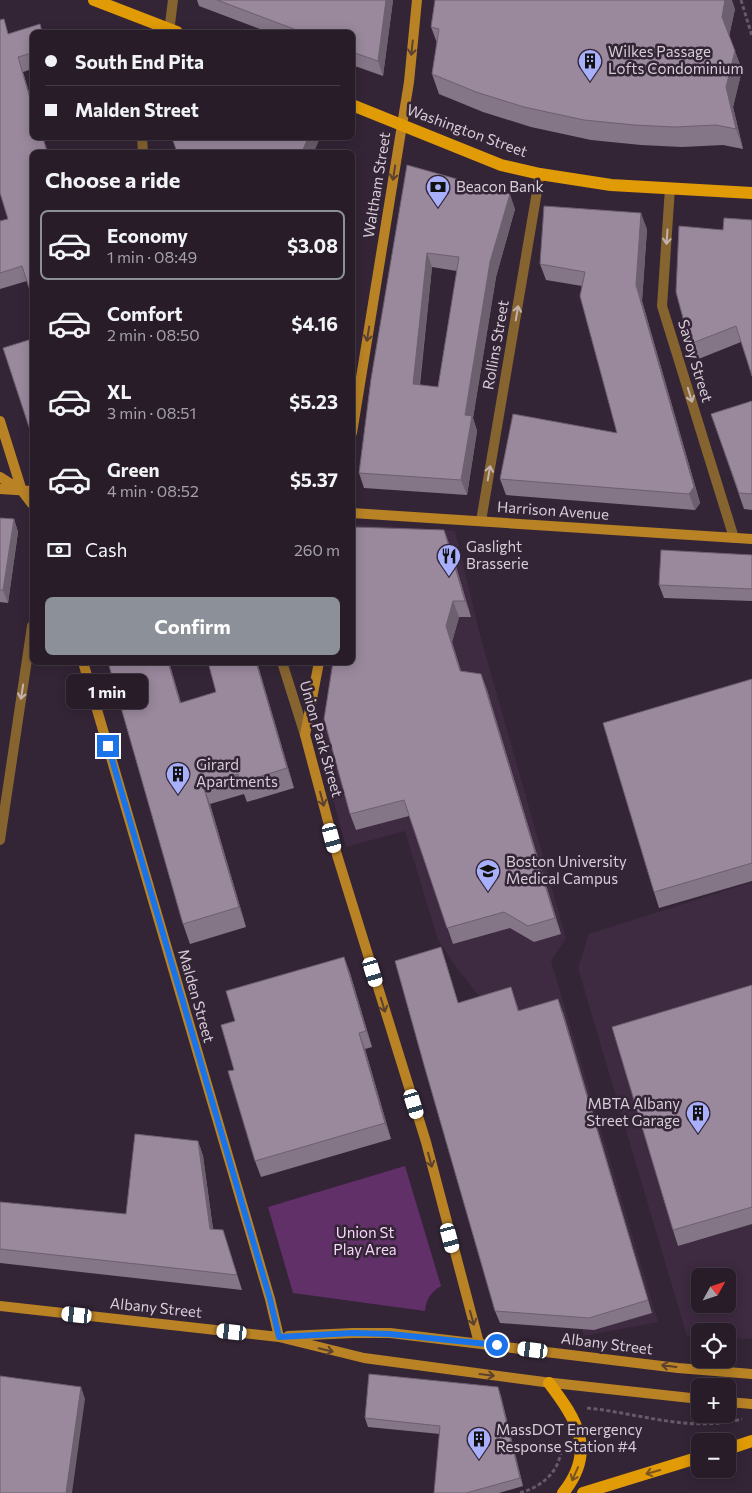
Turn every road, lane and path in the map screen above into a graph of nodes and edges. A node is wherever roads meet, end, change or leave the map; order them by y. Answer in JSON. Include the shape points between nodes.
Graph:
{"nodes":[{"id":1,"x":94,"y":0,"type":"edge"},
{"id":2,"x":174,"y":0,"type":"edge"},
{"id":3,"x":417,"y":0,"type":"edge"},
{"id":4,"x":741,"y":0,"type":"edge"},
{"id":5,"x":167,"y":30,"type":"edge"},
{"id":6,"x":172,"y":30,"type":"edge"},
{"id":7,"x":752,"y":36,"type":"edge"},
{"id":8,"x":355,"y":106,"type":"edge"},
{"id":9,"x":401,"y":125,"type":"junction"},
{"id":10,"x":540,"y":174,"type":"junction"},
{"id":11,"x":670,"y":188,"type":"junction"},
{"id":12,"x":752,"y":193,"type":"edge"},
{"id":13,"x":355,"y":414,"type":"edge"},
{"id":14,"x":0,"y":421,"type":"edge"},
{"id":15,"x":0,"y":477,"type":"edge"},
{"id":16,"x":0,"y":489,"type":"edge"},
{"id":17,"x":28,"y":491,"type":"edge"},
{"id":18,"x":355,"y":513,"type":"edge"},
{"id":19,"x":481,"y":521,"type":"junction"},
{"id":20,"x":734,"y":538,"type":"junction"},
{"id":21,"x":752,"y":539,"type":"edge"},
{"id":22,"x":30,"y":639,"type":"edge"},
{"id":23,"x":84,"y":665,"type":"edge"},
{"id":24,"x":283,"y":665,"type":"edge"},
{"id":25,"x":318,"y":665,"type":"edge"},
{"id":26,"x":306,"y":735,"type":"junction"},
{"id":27,"x":0,"y":840,"type":"edge"},
{"id":28,"x":0,"y":1306,"type":"edge"},
{"id":29,"x":279,"y":1337,"type":"junction"},
{"id":30,"x":479,"y":1343,"type":"junction"},
{"id":31,"x":752,"y":1374,"type":"edge"},
{"id":32,"x":549,"y":1383,"type":"junction"},
{"id":33,"x":691,"y":1398,"type":"edge"},
{"id":34,"x":736,"y":1403,"type":"edge"},
{"id":35,"x":752,"y":1404,"type":"edge"},
{"id":36,"x":587,"y":1408,"type":"dead end"},
{"id":37,"x":744,"y":1419,"type":"dead end"},
{"id":38,"x":560,"y":1438,"type":"dead end"},
{"id":39,"x":752,"y":1441,"type":"edge"},
{"id":40,"x":736,"y":1446,"type":"edge"},
{"id":41,"x":691,"y":1460,"type":"edge"},
{"id":42,"x":520,"y":1493,"type":"edge"},
{"id":43,"x":564,"y":1493,"type":"edge"},
{"id":44,"x":582,"y":1493,"type":"edge"}],
"edges":[{"from":1,"to":5,"type":"main road"},
{"from":2,"to":6,"type":"street"},
{"from":3,"to":9,"type":"main road","name":"Waltham Street","one_way":true},
{"from":4,"to":7,"type":"path"},
{"from":8,"to":9,"type":"main road","name":"Washington Street"},
{"from":9,"to":10,"type":"main road","name":"Washington Street","via":[[502,165]]},
{"from":9,"to":13,"type":"main road","name":"Waltham Street","one_way":true},
{"from":10,"to":11,"type":"main road","name":"Washington Street","via":[[611,185]]},
{"from":19,"to":10,"type":"street","name":"Rollins Street","one_way":true},
{"from":11,"to":12,"type":"main road","name":"Washington Street"},
{"from":11,"to":20,"type":"street","name":"Savoy Street","one_way":true,"via":[[662,306]]},
{"from":14,"to":17,"type":"main road"},
{"from":15,"to":17,"type":"main road"},
{"from":16,"to":17,"type":"main road"},
{"from":18,"to":19,"type":"main road","name":"Harrison Avenue"},
{"from":19,"to":20,"type":"main road","name":"Harrison Avenue"},
{"from":20,"to":21,"type":"main road","name":"Harrison Avenue"},
{"from":22,"to":27,"type":"street","one_way":true},
{"from":23,"to":29,"type":"main road","name":"Malden Street"},
{"from":24,"to":26,"type":"street","name":"Union Park Street"},
{"from":25,"to":26,"type":"main road"},
{"from":26,"to":30,"type":"main road","name":"Union Park Street","one_way":true,"via":[[337,855],[426,1142]]},
{"from":28,"to":29,"type":"main road","name":"Albany Street"},
{"from":29,"to":30,"type":"main road","name":"Albany Street","via":[[390,1334]]},
{"from":29,"to":32,"type":"main road","name":"Albany Street","one_way":true,"via":[[355,1357]]},
{"from":31,"to":30,"type":"main road","name":"Albany Street","one_way":true},
{"from":32,"to":33,"type":"main road","name":"Albany Street"},
{"from":32,"to":43,"type":"main road","one_way":true,"via":[[571,1414],[581,1441],[578,1466]]},
{"from":34,"to":35,"type":"main road"},
{"from":36,"to":37,"type":"path","via":[[695,1425],[725,1424]]},
{"from":38,"to":42,"type":"path","via":[[559,1461],[551,1474],[542,1484]]},
{"from":39,"to":40,"type":"main road"},
{"from":41,"to":44,"type":"main road","one_way":true}]}
